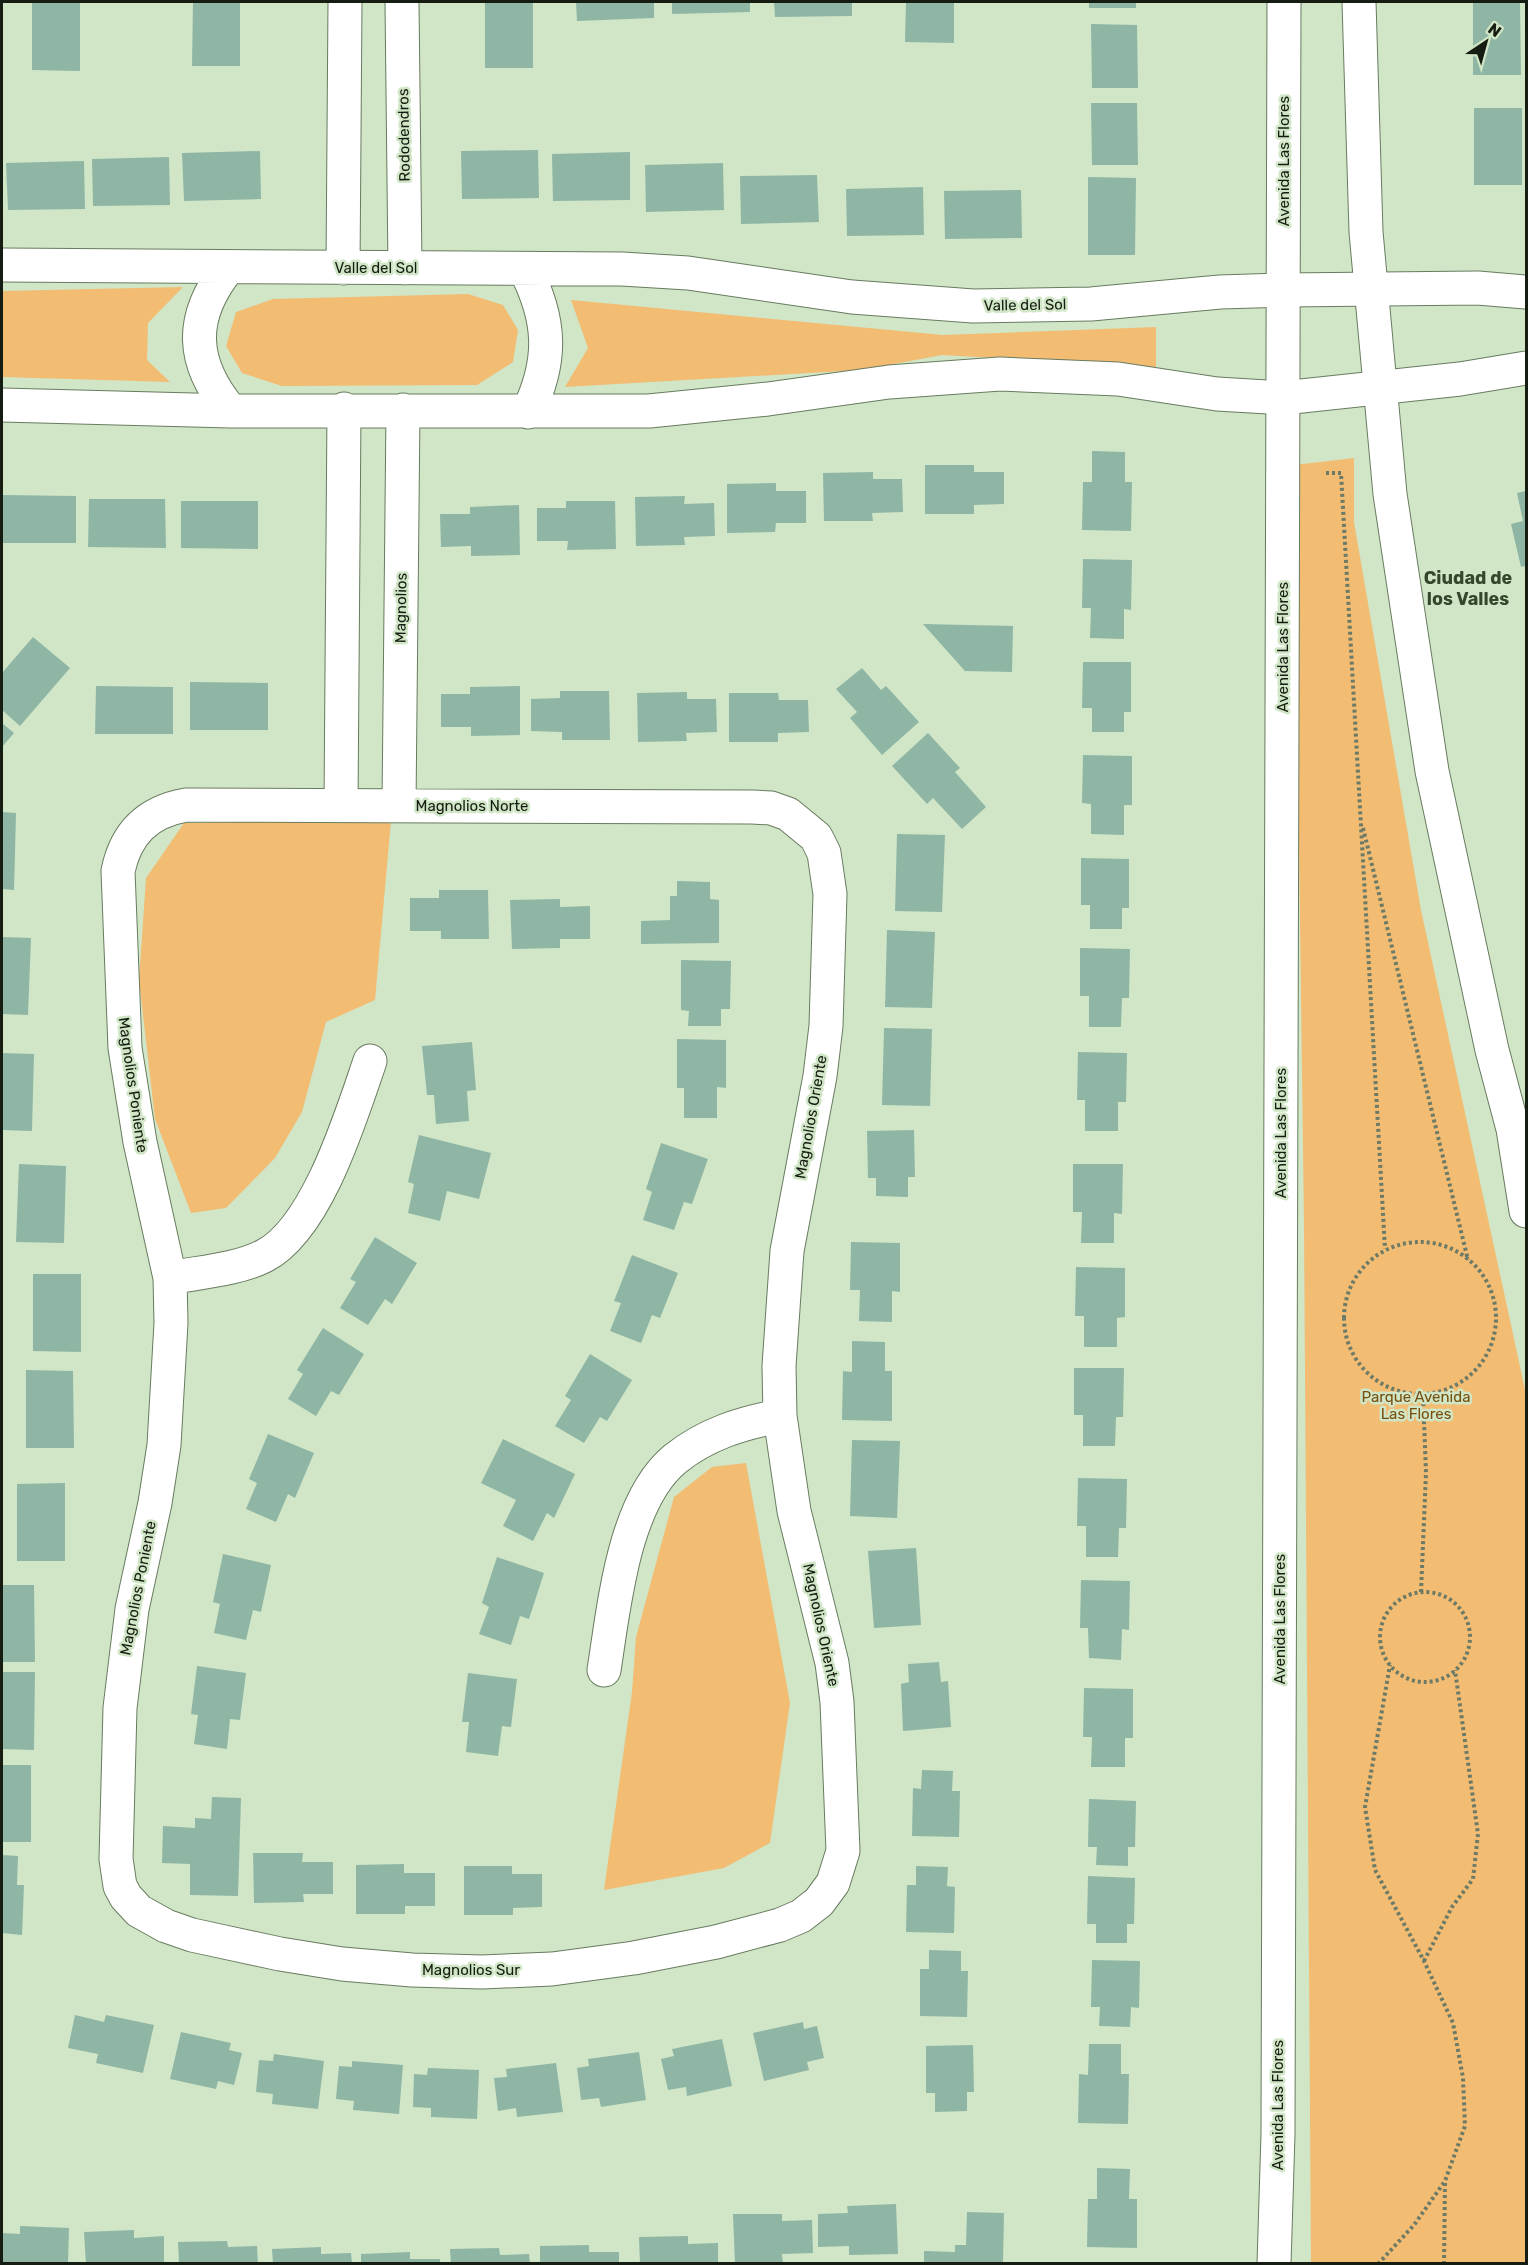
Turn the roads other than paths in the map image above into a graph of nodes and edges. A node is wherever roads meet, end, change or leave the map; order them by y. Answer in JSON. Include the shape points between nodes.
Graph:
{"nodes":[{"id":1,"x":345,"y":2,"type":"edge"},
{"id":2,"x":402,"y":2,"type":"edge"},
{"id":3,"x":1284,"y":2,"type":"edge"},
{"id":4,"x":1359,"y":2,"type":"edge"},
{"id":5,"x":2,"y":266,"type":"edge"},
{"id":6,"x":228,"y":268,"type":"junction"},
{"id":7,"x":343,"y":268,"type":"junction"},
{"id":8,"x":405,"y":268,"type":"junction"},
{"id":9,"x":525,"y":269,"type":"junction"},
{"id":10,"x":1370,"y":289,"type":"junction"},
{"id":11,"x":1284,"y":290,"type":"junction"},
{"id":12,"x":1527,"y":292,"type":"edge"},
{"id":13,"x":1527,"y":368,"type":"edge"},
{"id":14,"x":1379,"y":388,"type":"junction"},
{"id":15,"x":1283,"y":398,"type":"junction"},
{"id":16,"x":2,"y":405,"type":"edge"},
{"id":17,"x":344,"y":409,"type":"junction"},
{"id":18,"x":403,"y":410,"type":"junction"},
{"id":19,"x":231,"y":411,"type":"junction"},
{"id":20,"x":528,"y":412,"type":"junction"},
{"id":21,"x":341,"y":805,"type":"junction"},
{"id":22,"x":399,"y":806,"type":"junction"},
{"id":23,"x":141,"y":823,"type":"joint"},
{"id":24,"x":804,"y":824,"type":"joint"},
{"id":25,"x":370,"y":1061,"type":"dead end"},
{"id":26,"x":1527,"y":1211,"type":"edge"},
{"id":27,"x":170,"y":1278,"type":"junction"},
{"id":28,"x":780,"y":1416,"type":"junction"},
{"id":29,"x":604,"y":1670,"type":"dead end"},
{"id":30,"x":126,"y":1897,"type":"joint"},
{"id":31,"x":819,"y":1902,"type":"joint"},
{"id":32,"x":1274,"y":2264,"type":"edge"}],
"edges":[{"from":1,"to":7,"type":"street"},
{"from":2,"to":8,"type":"street","name":"Rododendros"},
{"from":3,"to":11,"type":"street","name":"Avenida Las Flores"},
{"from":4,"to":10,"type":"street"},
{"from":5,"to":6,"type":"street","name":"Valle del Sol"},
{"from":6,"to":7,"type":"street","name":"Valle del Sol"},
{"from":6,"to":19,"type":"street","via":[[212,288],[202,312],[198,337],[213,390]]},
{"from":7,"to":8,"type":"street","name":"Valle del Sol"},
{"from":8,"to":9,"type":"street","name":"Valle del Sol"},
{"from":9,"to":11,"type":"street","name":"Valle del Sol","via":[[688,273],[852,297],[973,306],[1091,304]]},
{"from":9,"to":20,"type":"street","via":[[544,317],[546,343],[541,379]]},
{"from":10,"to":11,"type":"street","name":"Valle del Sol"},
{"from":10,"to":12,"type":"street","name":"Valle del Sol","via":[[1478,288]]},
{"from":10,"to":14,"type":"street"},
{"from":11,"to":15,"type":"street","name":"Avenida Las Flores"},
{"from":13,"to":14,"type":"street"},
{"from":14,"to":15,"type":"street"},
{"from":14,"to":26,"type":"street","via":[[1406,610],[1432,771],[1492,1050],[1513,1129]]},
{"from":15,"to":20,"type":"street","via":[[1217,394],[1118,379],[1000,374],[889,382],[649,411]]},
{"from":15,"to":32,"type":"street","name":"Avenida Las Flores","via":[[1279,2110]]},
{"from":16,"to":19,"type":"street"},
{"from":17,"to":18,"type":"street"},
{"from":17,"to":19,"type":"street"},
{"from":17,"to":21,"type":"street"},
{"from":18,"to":20,"type":"street"},
{"from":18,"to":22,"type":"street","name":"Magnolios"},
{"from":21,"to":22,"type":"street","name":"Magnolios Norte"},
{"from":21,"to":23,"type":"street","name":"Magnolios Norte","via":[[186,805],[154,814]]},
{"from":22,"to":24,"type":"street","name":"Magnolios Norte","via":[[752,807],[771,808]]},
{"from":23,"to":27,"type":"street","name":"Magnolios Poniente","via":[[122,854],[118,872],[121,1002],[133,1103]]},
{"from":24,"to":28,"type":"street","name":"Magnolios Oriente","via":[[824,853],[828,872],[829,976],[820,1077],[787,1251],[781,1316]]},
{"from":25,"to":27,"type":"street","via":[[339,1146],[292,1235],[262,1257]]},
{"from":27,"to":30,"type":"street","name":"Magnolios Poniente","via":[[170,1371],[164,1445],[132,1609],[120,1708],[116,1859],[120,1886]]},
{"from":28,"to":29,"type":"street","via":[[747,1422],[715,1434],[673,1461],[654,1485],[634,1526],[623,1565]]},
{"from":28,"to":31,"type":"street","name":"Magnolios Oriente","via":[[794,1511],[832,1663],[839,1731],[843,1851],[833,1883]]},
{"from":30,"to":31,"type":"street","name":"Magnolios Sur","via":[[139,1911],[166,1926],[280,1954],[342,1964],[482,1972],[611,1961],[716,1942],[780,1925]]}]}
